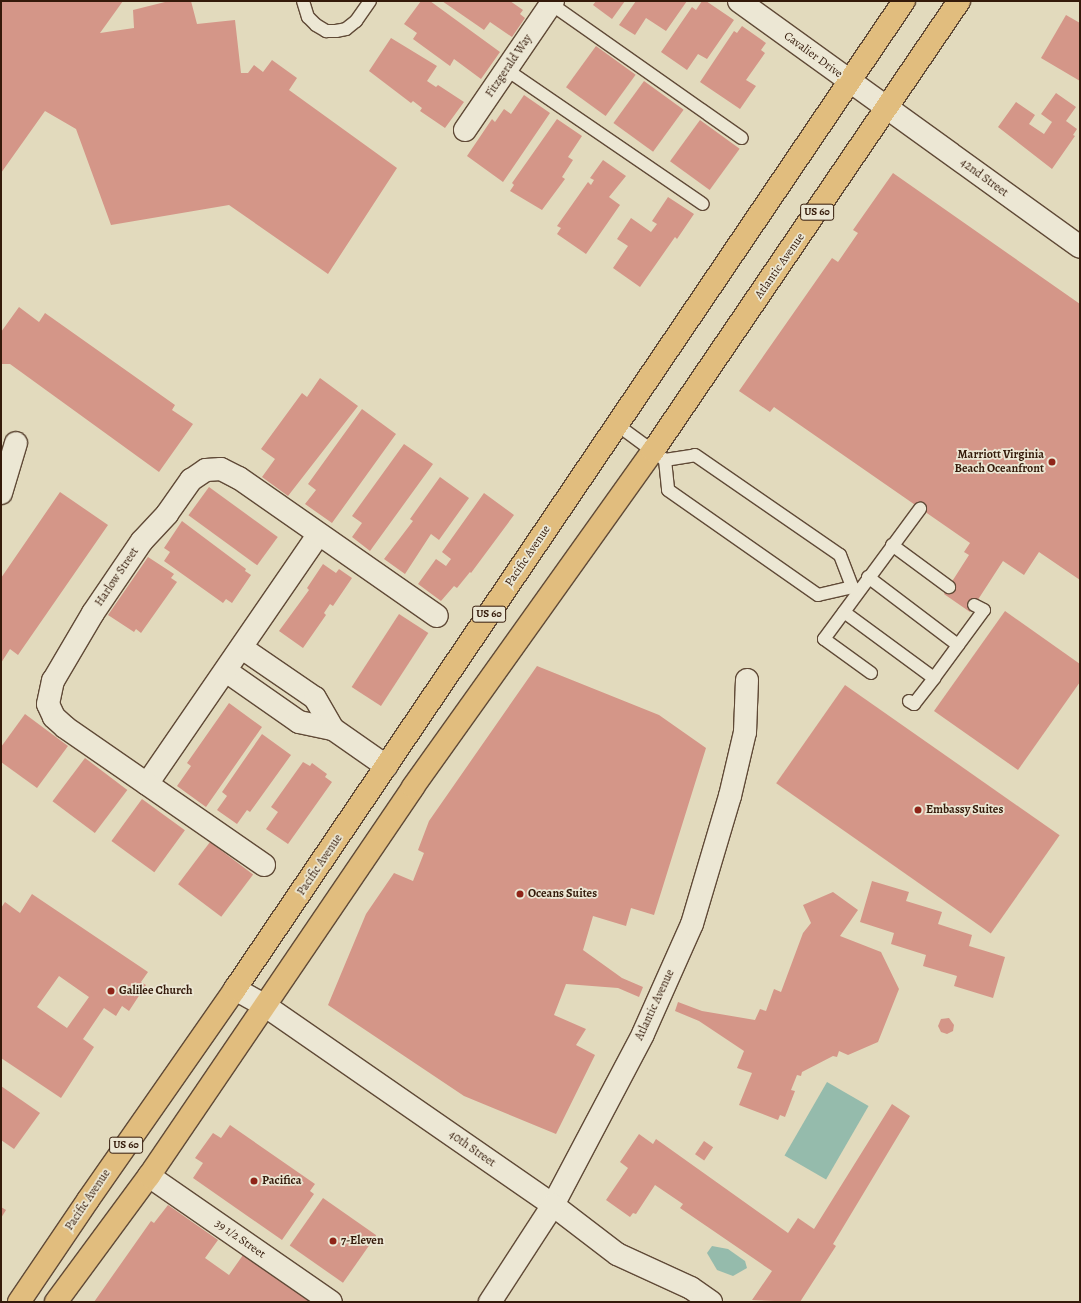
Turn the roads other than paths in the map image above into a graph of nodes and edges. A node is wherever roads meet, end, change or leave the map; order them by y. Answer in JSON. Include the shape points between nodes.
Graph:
{"nodes":[{"id":1,"x":303,"y":1,"type":"edge"},
{"id":2,"x":370,"y":1,"type":"edge"},
{"id":3,"x":738,"y":1,"type":"edge"},
{"id":4,"x":904,"y":1,"type":"edge"},
{"id":5,"x":959,"y":1,"type":"edge"},
{"id":6,"x":552,"y":2,"type":"edge"},
{"id":7,"x":506,"y":70,"type":"junction"},
{"id":8,"x":849,"y":81,"type":"junction"},
{"id":9,"x":888,"y":108,"type":"junction"},
{"id":10,"x":465,"y":130,"type":"dead end"},
{"id":11,"x":742,"y":138,"type":"dead end"},
{"id":12,"x":703,"y":204,"type":"dead end"},
{"id":13,"x":1080,"y":247,"type":"edge"},
{"id":14,"x":616,"y":424,"type":"junction"},
{"id":15,"x":16,"y":443,"type":"dead end"},
{"id":16,"x":659,"y":455,"type":"junction"},
{"id":17,"x":1,"y":493,"type":"edge"},
{"id":18,"x":920,"y":509,"type":"dead end"},
{"id":19,"x":319,"y":534,"type":"junction"},
{"id":20,"x":892,"y":545,"type":"junction"},
{"id":21,"x":868,"y":577,"type":"junction"},
{"id":22,"x":949,"y":587,"type":"dead end"},
{"id":23,"x":855,"y":589,"type":"junction"},
{"id":24,"x":974,"y":605,"type":"dead end"},
{"id":25,"x":844,"y":612,"type":"junction"},
{"id":26,"x":437,"y":616,"type":"dead end"},
{"id":27,"x":958,"y":645,"type":"junction"},
{"id":28,"x":242,"y":648,"type":"junction"},
{"id":29,"x":226,"y":671,"type":"junction"},
{"id":30,"x":871,"y":673,"type":"dead end"},
{"id":31,"x":934,"y":678,"type":"junction"},
{"id":32,"x":747,"y":680,"type":"dead end"},
{"id":33,"x":909,"y":701,"type":"dead end"},
{"id":34,"x":333,"y":729,"type":"junction"},
{"id":35,"x":386,"y":766,"type":"junction"},
{"id":36,"x":147,"y":784,"type":"junction"},
{"id":37,"x":264,"y":865,"type":"dead end"},
{"id":38,"x":235,"y":989,"type":"junction"},
{"id":39,"x":267,"y":1007,"type":"junction"},
{"id":40,"x":149,"y":1176,"type":"junction"},
{"id":41,"x":553,"y":1205,"type":"junction"},
{"id":42,"x":19,"y":1302,"type":"edge"},
{"id":43,"x":56,"y":1302,"type":"edge"},
{"id":44,"x":331,"y":1302,"type":"edge"},
{"id":45,"x":490,"y":1302,"type":"edge"},
{"id":46,"x":711,"y":1302,"type":"edge"}],
"edges":[{"from":1,"to":2,"type":"lane","via":[[308,17],[326,31],[346,29],[356,21]]},
{"from":3,"to":8,"type":"street","name":"Cavalier Drive"},
{"from":4,"to":8,"type":"highway","number":"US 60"},
{"from":5,"to":9,"type":"highway","name":"Atlantic Avenue","number":"US 60"},
{"from":6,"to":7,"type":"street","name":"Fitzgerald Way"},
{"from":6,"to":11,"type":"lane"},
{"from":7,"to":10,"type":"street","name":"Fitzgerald Way"},
{"from":7,"to":12,"type":"lane"},
{"from":8,"to":9,"type":"street","name":"Cavalier Drive"},
{"from":8,"to":14,"type":"highway","number":"US 60"},
{"from":9,"to":13,"type":"street","name":"42nd Street"},
{"from":9,"to":16,"type":"highway","name":"Atlantic Avenue","number":"US 60"},
{"from":14,"to":16,"type":"lane"},
{"from":14,"to":35,"type":"highway","name":"Pacific Avenue","number":"US 60"},
{"from":15,"to":17,"type":"street"},
{"from":16,"to":23,"type":"lane","via":[[695,455],[840,555]]},
{"from":16,"to":23,"type":"lane","via":[[668,490],[818,596]]},
{"from":16,"to":39,"type":"highway","number":"US 60","via":[[413,788]]},
{"from":18,"to":20,"type":"lane"},
{"from":19,"to":26,"type":"street","name":"Harlow Street"},
{"from":19,"to":28,"type":"street"},
{"from":19,"to":36,"type":"street","name":"Harlow Street","via":[[239,478],[215,468],[191,480],[167,514],[138,546],[93,612],[53,681],[48,704],[54,717],[65,727]]},
{"from":20,"to":21,"type":"lane"},
{"from":20,"to":22,"type":"lane"},
{"from":21,"to":23,"type":"lane"},
{"from":21,"to":27,"type":"lane"},
{"from":23,"to":25,"type":"lane"},
{"from":24,"to":27,"type":"lane","via":[[984,610]]},
{"from":25,"to":30,"type":"lane","via":[[824,639]]},
{"from":25,"to":31,"type":"lane"},
{"from":27,"to":31,"type":"lane"},
{"from":28,"to":29,"type":"street"},
{"from":28,"to":34,"type":"street","via":[[315,698]]},
{"from":29,"to":34,"type":"street","via":[[299,722]]},
{"from":29,"to":36,"type":"street"},
{"from":31,"to":33,"type":"lane","via":[[914,704]]},
{"from":32,"to":41,"type":"street","name":"Atlantic Avenue","via":[[745,732],[730,796],[692,924],[643,1034]]},
{"from":34,"to":35,"type":"street"},
{"from":35,"to":38,"type":"highway","name":"Pacific Avenue","number":"US 60"},
{"from":36,"to":37,"type":"street","name":"Harlow Street"},
{"from":38,"to":39,"type":"street","name":"40th Street"},
{"from":38,"to":42,"type":"highway","name":"Pacific Avenue","number":"US 60"},
{"from":39,"to":40,"type":"highway","number":"US 60"},
{"from":39,"to":41,"type":"street","name":"40th Street"},
{"from":40,"to":43,"type":"highway","number":"US 60"},
{"from":40,"to":44,"type":"street","name":"39 1/2 Street"},
{"from":41,"to":45,"type":"street","name":"Atlantic Avenue"},
{"from":41,"to":46,"type":"street","name":"40th Street","via":[[617,1254],[691,1288]]}]}
